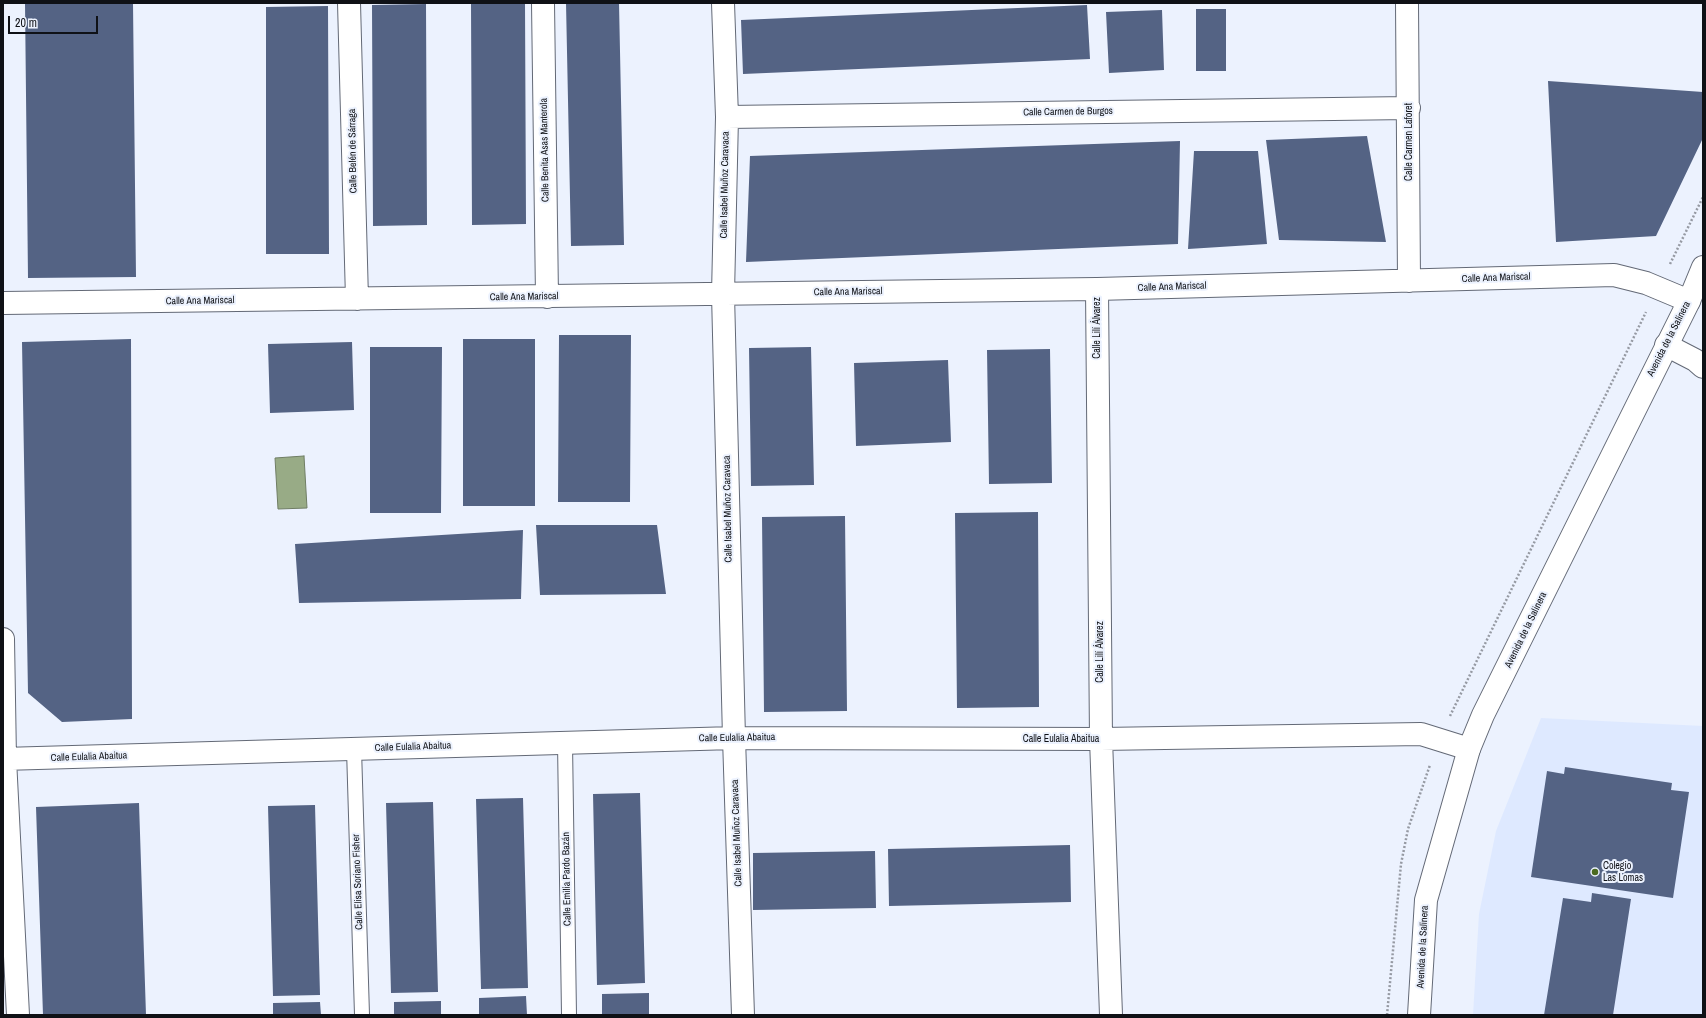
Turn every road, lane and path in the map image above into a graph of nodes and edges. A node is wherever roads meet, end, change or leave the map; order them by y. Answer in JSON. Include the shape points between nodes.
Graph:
{"nodes":[{"id":1,"x":349,"y":3,"type":"edge"},
{"id":2,"x":543,"y":3,"type":"edge"},
{"id":3,"x":723,"y":3,"type":"edge"},
{"id":4,"x":1406,"y":3,"type":"edge"},
{"id":5,"x":1409,"y":108,"type":"junction"},
{"id":6,"x":727,"y":117,"type":"junction"},
{"id":7,"x":1703,"y":266,"type":"edge"},
{"id":8,"x":1409,"y":281,"type":"junction"},
{"id":9,"x":1097,"y":289,"type":"junction"},
{"id":10,"x":723,"y":294,"type":"junction"},
{"id":11,"x":547,"y":297,"type":"junction"},
{"id":12,"x":357,"y":299,"type":"junction"},
{"id":13,"x":1689,"y":301,"type":"junction"},
{"id":14,"x":3,"y":304,"type":"edge"},
{"id":15,"x":1666,"y":345,"type":"junction"},
{"id":16,"x":1703,"y":367,"type":"edge"},
{"id":17,"x":3,"y":639,"type":"edge"},
{"id":18,"x":734,"y":738,"type":"junction"},
{"id":19,"x":1100,"y":739,"type":"junction"},
{"id":20,"x":565,"y":743,"type":"junction"},
{"id":21,"x":354,"y":749,"type":"junction"},
{"id":22,"x":1469,"y":749,"type":"junction"},
{"id":23,"x":4,"y":759,"type":"edge"},
{"id":24,"x":18,"y":1015,"type":"edge"},
{"id":25,"x":362,"y":1015,"type":"edge"},
{"id":26,"x":569,"y":1015,"type":"edge"},
{"id":27,"x":743,"y":1015,"type":"edge"},
{"id":28,"x":1111,"y":1015,"type":"edge"},
{"id":29,"x":1419,"y":1015,"type":"edge"}],
"edges":[{"from":1,"to":12,"type":"street","name":"Calle Belén de Sárraga"},
{"from":2,"to":11,"type":"street","name":"Calle Benita Asas Manterola"},
{"from":3,"to":6,"type":"street","name":"Calle Isabel Muñoz Caravaca"},
{"from":4,"to":5,"type":"street","name":"Calle Carmen Laforet"},
{"from":5,"to":6,"type":"street","name":"Calle Carmen de Burgos"},
{"from":5,"to":8,"type":"street","name":"Calle Carmen Laforet"},
{"from":6,"to":10,"type":"street","name":"Calle Isabel Muñoz Caravaca"},
{"from":7,"to":13,"type":"street","name":"Avenida de la Salinera"},
{"from":8,"to":9,"type":"street","name":"Calle Ana Mariscal"},
{"from":8,"to":13,"type":"street","name":"Calle Ana Mariscal","via":[[1614,275],[1646,283]]},
{"from":9,"to":10,"type":"street","name":"Calle Ana Mariscal"},
{"from":9,"to":19,"type":"street","name":"Calle Lilí Álvarez"},
{"from":10,"to":11,"type":"street","name":"Calle Ana Mariscal"},
{"from":10,"to":18,"type":"street","name":"Calle Isabel Muñoz Caravaca"},
{"from":11,"to":12,"type":"street","name":"Calle Ana Mariscal"},
{"from":12,"to":14,"type":"street","name":"Calle Ana Mariscal"},
{"from":13,"to":15,"type":"street","name":"Avenida de la Salinera"},
{"from":15,"to":16,"type":"street"},
{"from":15,"to":22,"type":"street","name":"Avenida de la Salinera","via":[[1483,714]]},
{"from":17,"to":23,"type":"street"},
{"from":18,"to":19,"type":"street","name":"Calle Eulalia Abaitua"},
{"from":18,"to":20,"type":"street","name":"Calle Eulalia Abaitua"},
{"from":18,"to":27,"type":"street","name":"Calle Isabel Muñoz Caravaca"},
{"from":19,"to":22,"type":"street","name":"Calle Eulalia Abaitua","via":[[1421,734]]},
{"from":19,"to":28,"type":"street","name":"Calle Lilí Álvarez"},
{"from":20,"to":21,"type":"street","name":"Calle Eulalia Abaitua"},
{"from":20,"to":26,"type":"lane","name":"Calle Emilia Pardo Bazán"},
{"from":21,"to":23,"type":"street","name":"Calle Eulalia Abaitua"},
{"from":21,"to":25,"type":"lane","name":"Calle Elisa Soriano Fisher"},
{"from":22,"to":29,"type":"street","name":"Avenida de la Salinera","via":[[1426,900]]},
{"from":23,"to":24,"type":"street"}]}
